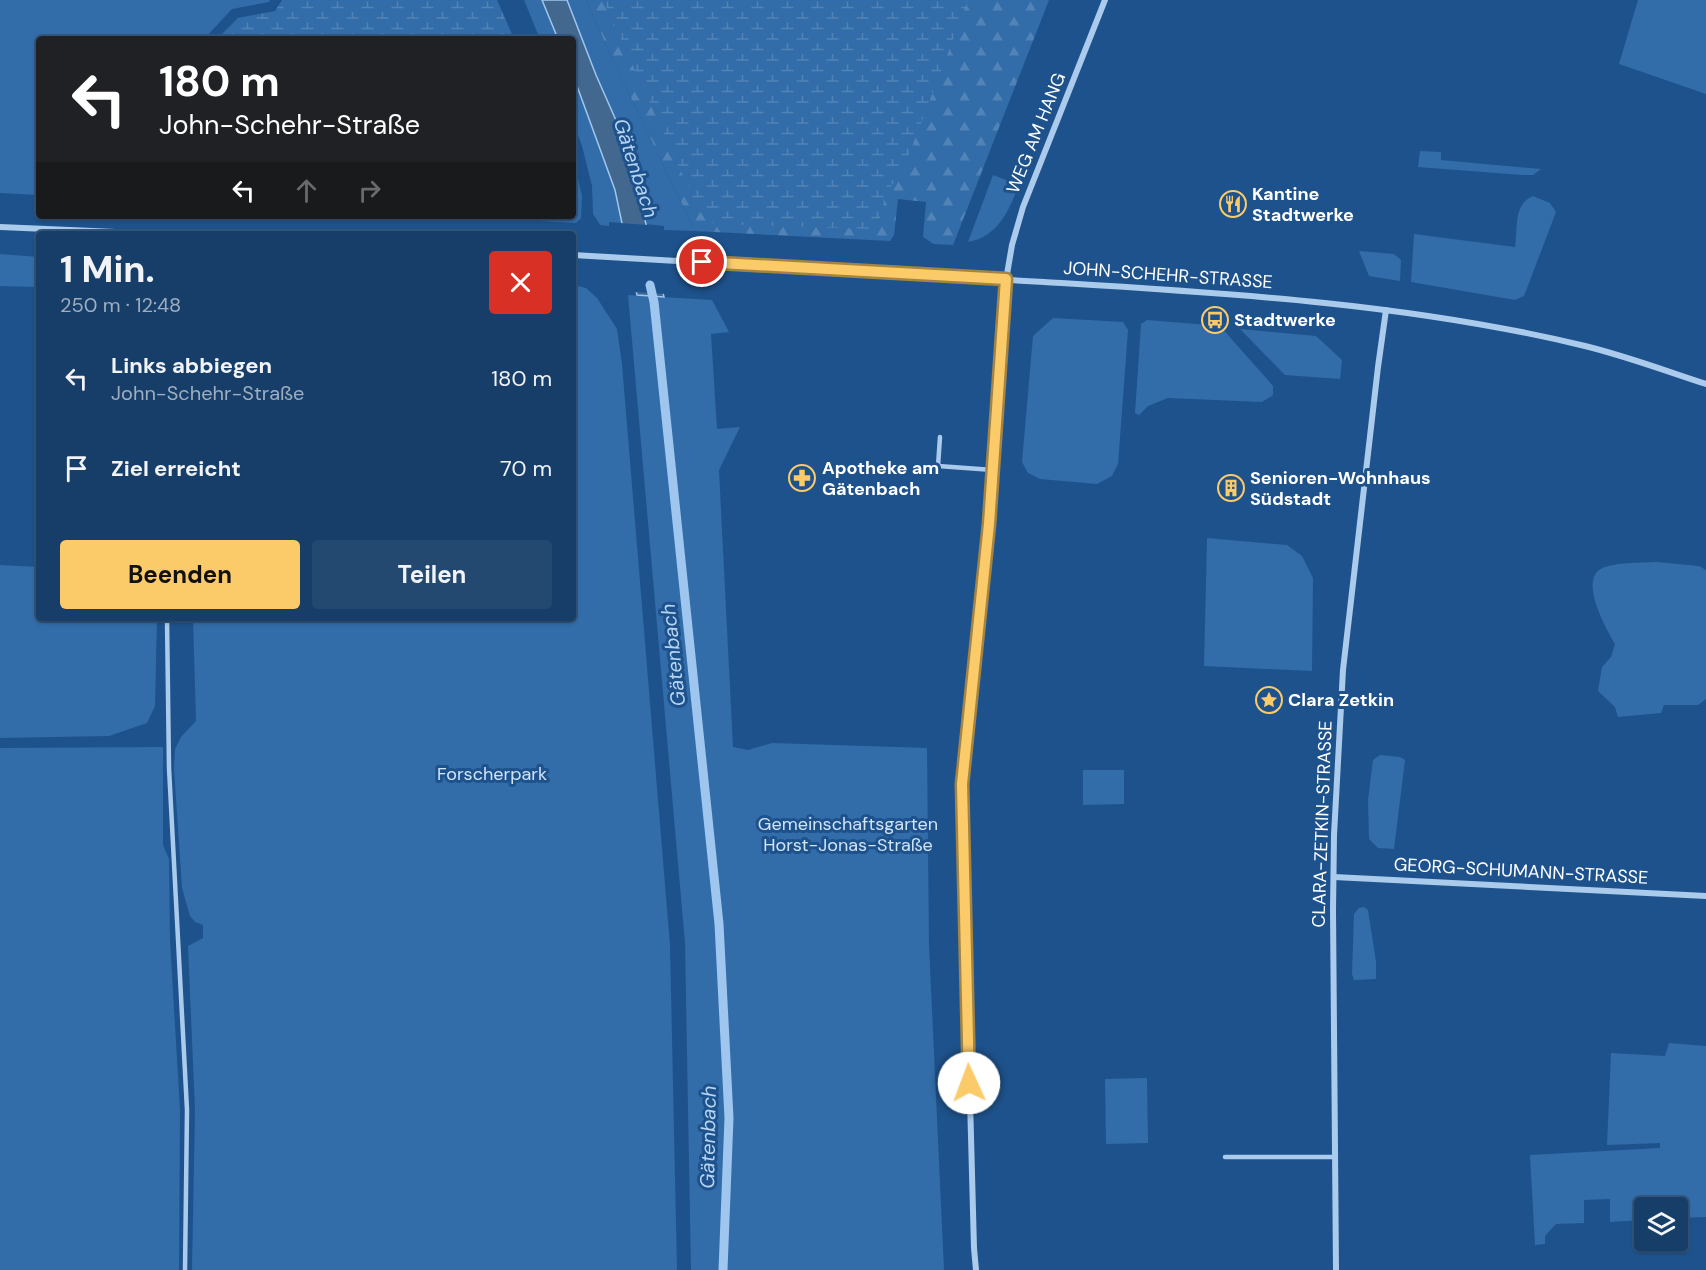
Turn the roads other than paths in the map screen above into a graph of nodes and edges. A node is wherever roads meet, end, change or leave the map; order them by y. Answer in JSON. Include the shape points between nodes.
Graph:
{"nodes":[{"id":1,"x":1105,"y":0,"type":"edge"},
{"id":2,"x":0,"y":227,"type":"edge"},
{"id":3,"x":93,"y":231,"type":"edge"},
{"id":4,"x":576,"y":255,"type":"edge"},
{"id":5,"x":1006,"y":279,"type":"junction"},
{"id":6,"x":1386,"y":310,"type":"junction"},
{"id":7,"x":1706,"y":384,"type":"edge"},
{"id":8,"x":940,"y":437,"type":"dead end"},
{"id":9,"x":993,"y":470,"type":"junction"},
{"id":10,"x":167,"y":621,"type":"edge"},
{"id":11,"x":1334,"y":877,"type":"junction"},
{"id":12,"x":1706,"y":896,"type":"edge"},
{"id":13,"x":1225,"y":1157,"type":"dead end"},
{"id":14,"x":1334,"y":1157,"type":"junction"},
{"id":15,"x":185,"y":1270,"type":"edge"},
{"id":16,"x":976,"y":1270,"type":"edge"},
{"id":17,"x":1336,"y":1270,"type":"edge"}],
"edges":[{"from":1,"to":5,"type":"street","name":"WEG AM HANG","via":[[1023,207]]},
{"from":2,"to":3,"type":"street"},
{"from":4,"to":5,"type":"street","name":"JOHN-SCHEHR-STRASSE"},
{"from":5,"to":6,"type":"street","name":"JOHN-SCHEHR-STRASSE","via":[[1227,293]]},
{"from":5,"to":9,"type":"street","name":"WEG AM HANG"},
{"from":6,"to":7,"type":"street","name":"JOHN-SCHEHR-STRASSE","via":[[1587,346]]},
{"from":6,"to":11,"type":"street","name":"CLARA-ZETKIN-STRASSE","via":[[1343,670]]},
{"from":8,"to":9,"type":"lane","via":[[938,466]]},
{"from":9,"to":16,"type":"street","name":"WEG AM HANG","via":[[962,801]]},
{"from":10,"to":15,"type":"lane","via":[[169,768],[187,1110]]},
{"from":11,"to":12,"type":"street","name":"GEORG-SCHUMANN-STRASSE"},
{"from":11,"to":14,"type":"street","name":"CLARA-ZETKIN-STRASSE"},
{"from":13,"to":14,"type":"lane"},
{"from":14,"to":17,"type":"street","name":"CLARA-ZETKIN-STRASSE"}]}
